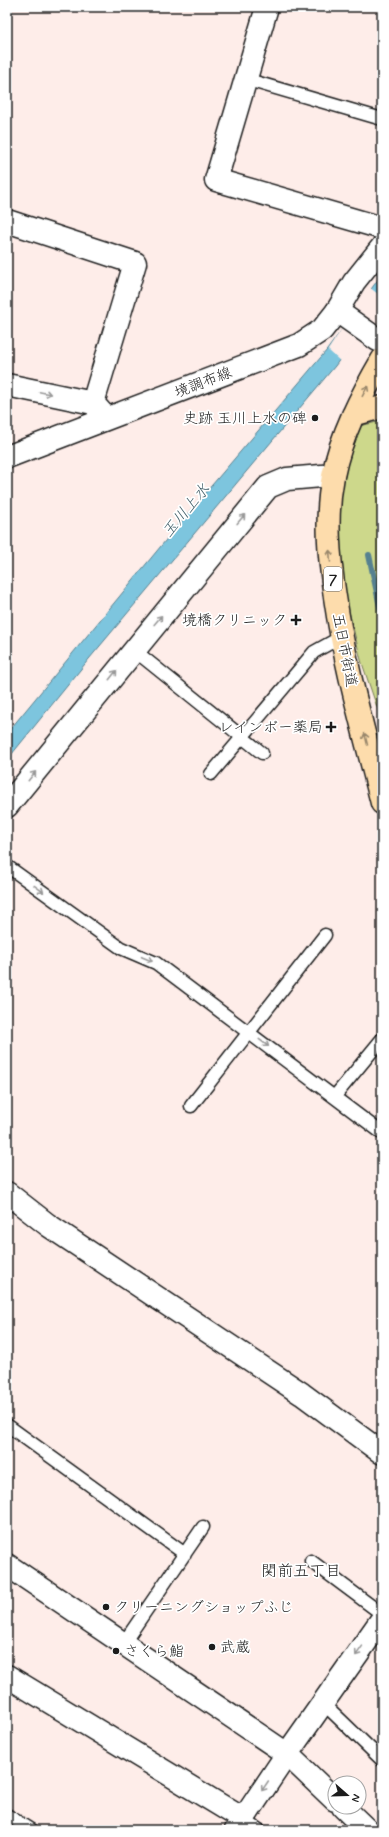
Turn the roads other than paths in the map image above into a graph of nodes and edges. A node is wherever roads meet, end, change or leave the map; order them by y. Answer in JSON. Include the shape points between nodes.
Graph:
{"nodes":[{"id":1,"x":267,"y":7,"type":"edge"},
{"id":2,"x":245,"y":80,"type":"junction"},
{"id":3,"x":382,"y":119,"type":"edge"},
{"id":4,"x":7,"y":221,"type":"edge"},
{"id":5,"x":382,"y":228,"type":"edge"},
{"id":6,"x":382,"y":247,"type":"edge"},
{"id":7,"x":341,"y":314,"type":"junction"},
{"id":8,"x":381,"y":346,"type":"edge"},
{"id":9,"x":7,"y":385,"type":"edge"},
{"id":10,"x":92,"y":403,"type":"junction"},
{"id":11,"x":382,"y":407,"type":"edge"},
{"id":12,"x":353,"y":415,"type":"junction"},
{"id":13,"x":108,"y":420,"type":"junction"},
{"id":14,"x":7,"y":457,"type":"edge"},
{"id":15,"x":333,"y":475,"type":"junction"},
{"id":16,"x":341,"y":637,"type":"junction"},
{"id":17,"x":134,"y":650,"type":"junction"},
{"id":18,"x":242,"y":737,"type":"junction"},
{"id":19,"x":262,"y":753,"type":"dead end"},
{"id":20,"x":211,"y":774,"type":"dead end"},
{"id":21,"x":382,"y":804,"type":"edge"},
{"id":22,"x":7,"y":806,"type":"edge"},
{"id":23,"x":7,"y":866,"type":"edge"},
{"id":24,"x":325,"y":935,"type":"dead end"},
{"id":25,"x":250,"y":1032,"type":"junction"},
{"id":26,"x":382,"y":1040,"type":"edge"},
{"id":27,"x":335,"y":1096,"type":"junction"},
{"id":28,"x":191,"y":1106,"type":"dead end"},
{"id":29,"x":382,"y":1133,"type":"edge"},
{"id":30,"x":7,"y":1193,"type":"edge"},
{"id":31,"x":7,"y":1425,"type":"edge"},
{"id":32,"x":382,"y":1453,"type":"edge"},
{"id":33,"x":203,"y":1528,"type":"dead end"},
{"id":34,"x":185,"y":1554,"type":"junction"},
{"id":35,"x":311,"y":1561,"type":"dead end"},
{"id":36,"x":7,"y":1564,"type":"edge"},
{"id":37,"x":382,"y":1614,"type":"edge"},
{"id":38,"x":382,"y":1620,"type":"edge"},
{"id":39,"x":123,"y":1644,"type":"junction"},
{"id":40,"x":7,"y":1676,"type":"edge"},
{"id":41,"x":323,"y":1703,"type":"junction"},
{"id":42,"x":287,"y":1754,"type":"junction"},
{"id":43,"x":382,"y":1760,"type":"edge"},
{"id":44,"x":327,"y":1792,"type":"edge"},
{"id":45,"x":7,"y":1815,"type":"edge"},
{"id":46,"x":351,"y":1815,"type":"edge"},
{"id":47,"x":246,"y":1826,"type":"edge"},
{"id":48,"x":31,"y":1830,"type":"edge"},
{"id":49,"x":367,"y":1830,"type":"edge"}],
"edges":[{"from":1,"to":2,"type":"street"},
{"from":2,"to":3,"type":"lane"},
{"from":2,"to":5,"type":"street","via":[[216,180]]},
{"from":4,"to":10,"type":"street","via":[[135,263]]},
{"from":6,"to":7,"type":"street","name":"境調布線","via":[[354,282]]},
{"from":7,"to":8,"type":"street"},
{"from":7,"to":13,"type":"street","name":"境調布線","via":[[299,345]]},
{"from":12,"to":8,"type":"main road","name":"五日市街道","number":"7","one_way":true},
{"from":9,"to":10,"type":"street","one_way":true},
{"from":10,"to":13,"type":"street"},
{"from":11,"to":12,"type":"main road"},
{"from":12,"to":15,"type":"main road","name":"五日市街道","number":"7"},
{"from":13,"to":14,"type":"street","name":"境調布線"},
{"from":16,"to":15,"type":"main road","name":"五日市街道","number":"7","one_way":true,"via":[[330,560],[328,507]]},
{"from":17,"to":15,"type":"street","one_way":true,"via":[[268,487],[287,479]]},
{"from":16,"to":18,"type":"lane","via":[[314,652]]},
{"from":21,"to":16,"type":"main road","name":"五日市街道","number":"7","one_way":true},
{"from":17,"to":18,"type":"lane"},
{"from":22,"to":17,"type":"street","one_way":true},
{"from":18,"to":19,"type":"lane"},
{"from":18,"to":20,"type":"lane"},
{"from":23,"to":25,"type":"lane","one_way":true,"via":[[121,948],[156,963]]},
{"from":24,"to":25,"type":"lane"},
{"from":25,"to":27,"type":"lane","one_way":true},
{"from":25,"to":28,"type":"lane"},
{"from":26,"to":27,"type":"lane"},
{"from":27,"to":29,"type":"lane"},
{"from":30,"to":32,"type":"street","via":[[48,1225],[302,1394]]},
{"from":31,"to":34,"type":"lane"},
{"from":33,"to":34,"type":"lane"},
{"from":34,"to":39,"type":"lane"},
{"from":35,"to":37,"type":"lane"},
{"from":36,"to":39,"type":"street"},
{"from":38,"to":41,"type":"street","one_way":true},
{"from":39,"to":42,"type":"street"},
{"from":40,"to":47,"type":"street"},
{"from":41,"to":42,"type":"street"},
{"from":41,"to":43,"type":"lane"},
{"from":42,"to":44,"type":"street"},
{"from":42,"to":47,"type":"street","one_way":true},
{"from":45,"to":48,"type":"lane"},
{"from":46,"to":49,"type":"street"}]}
